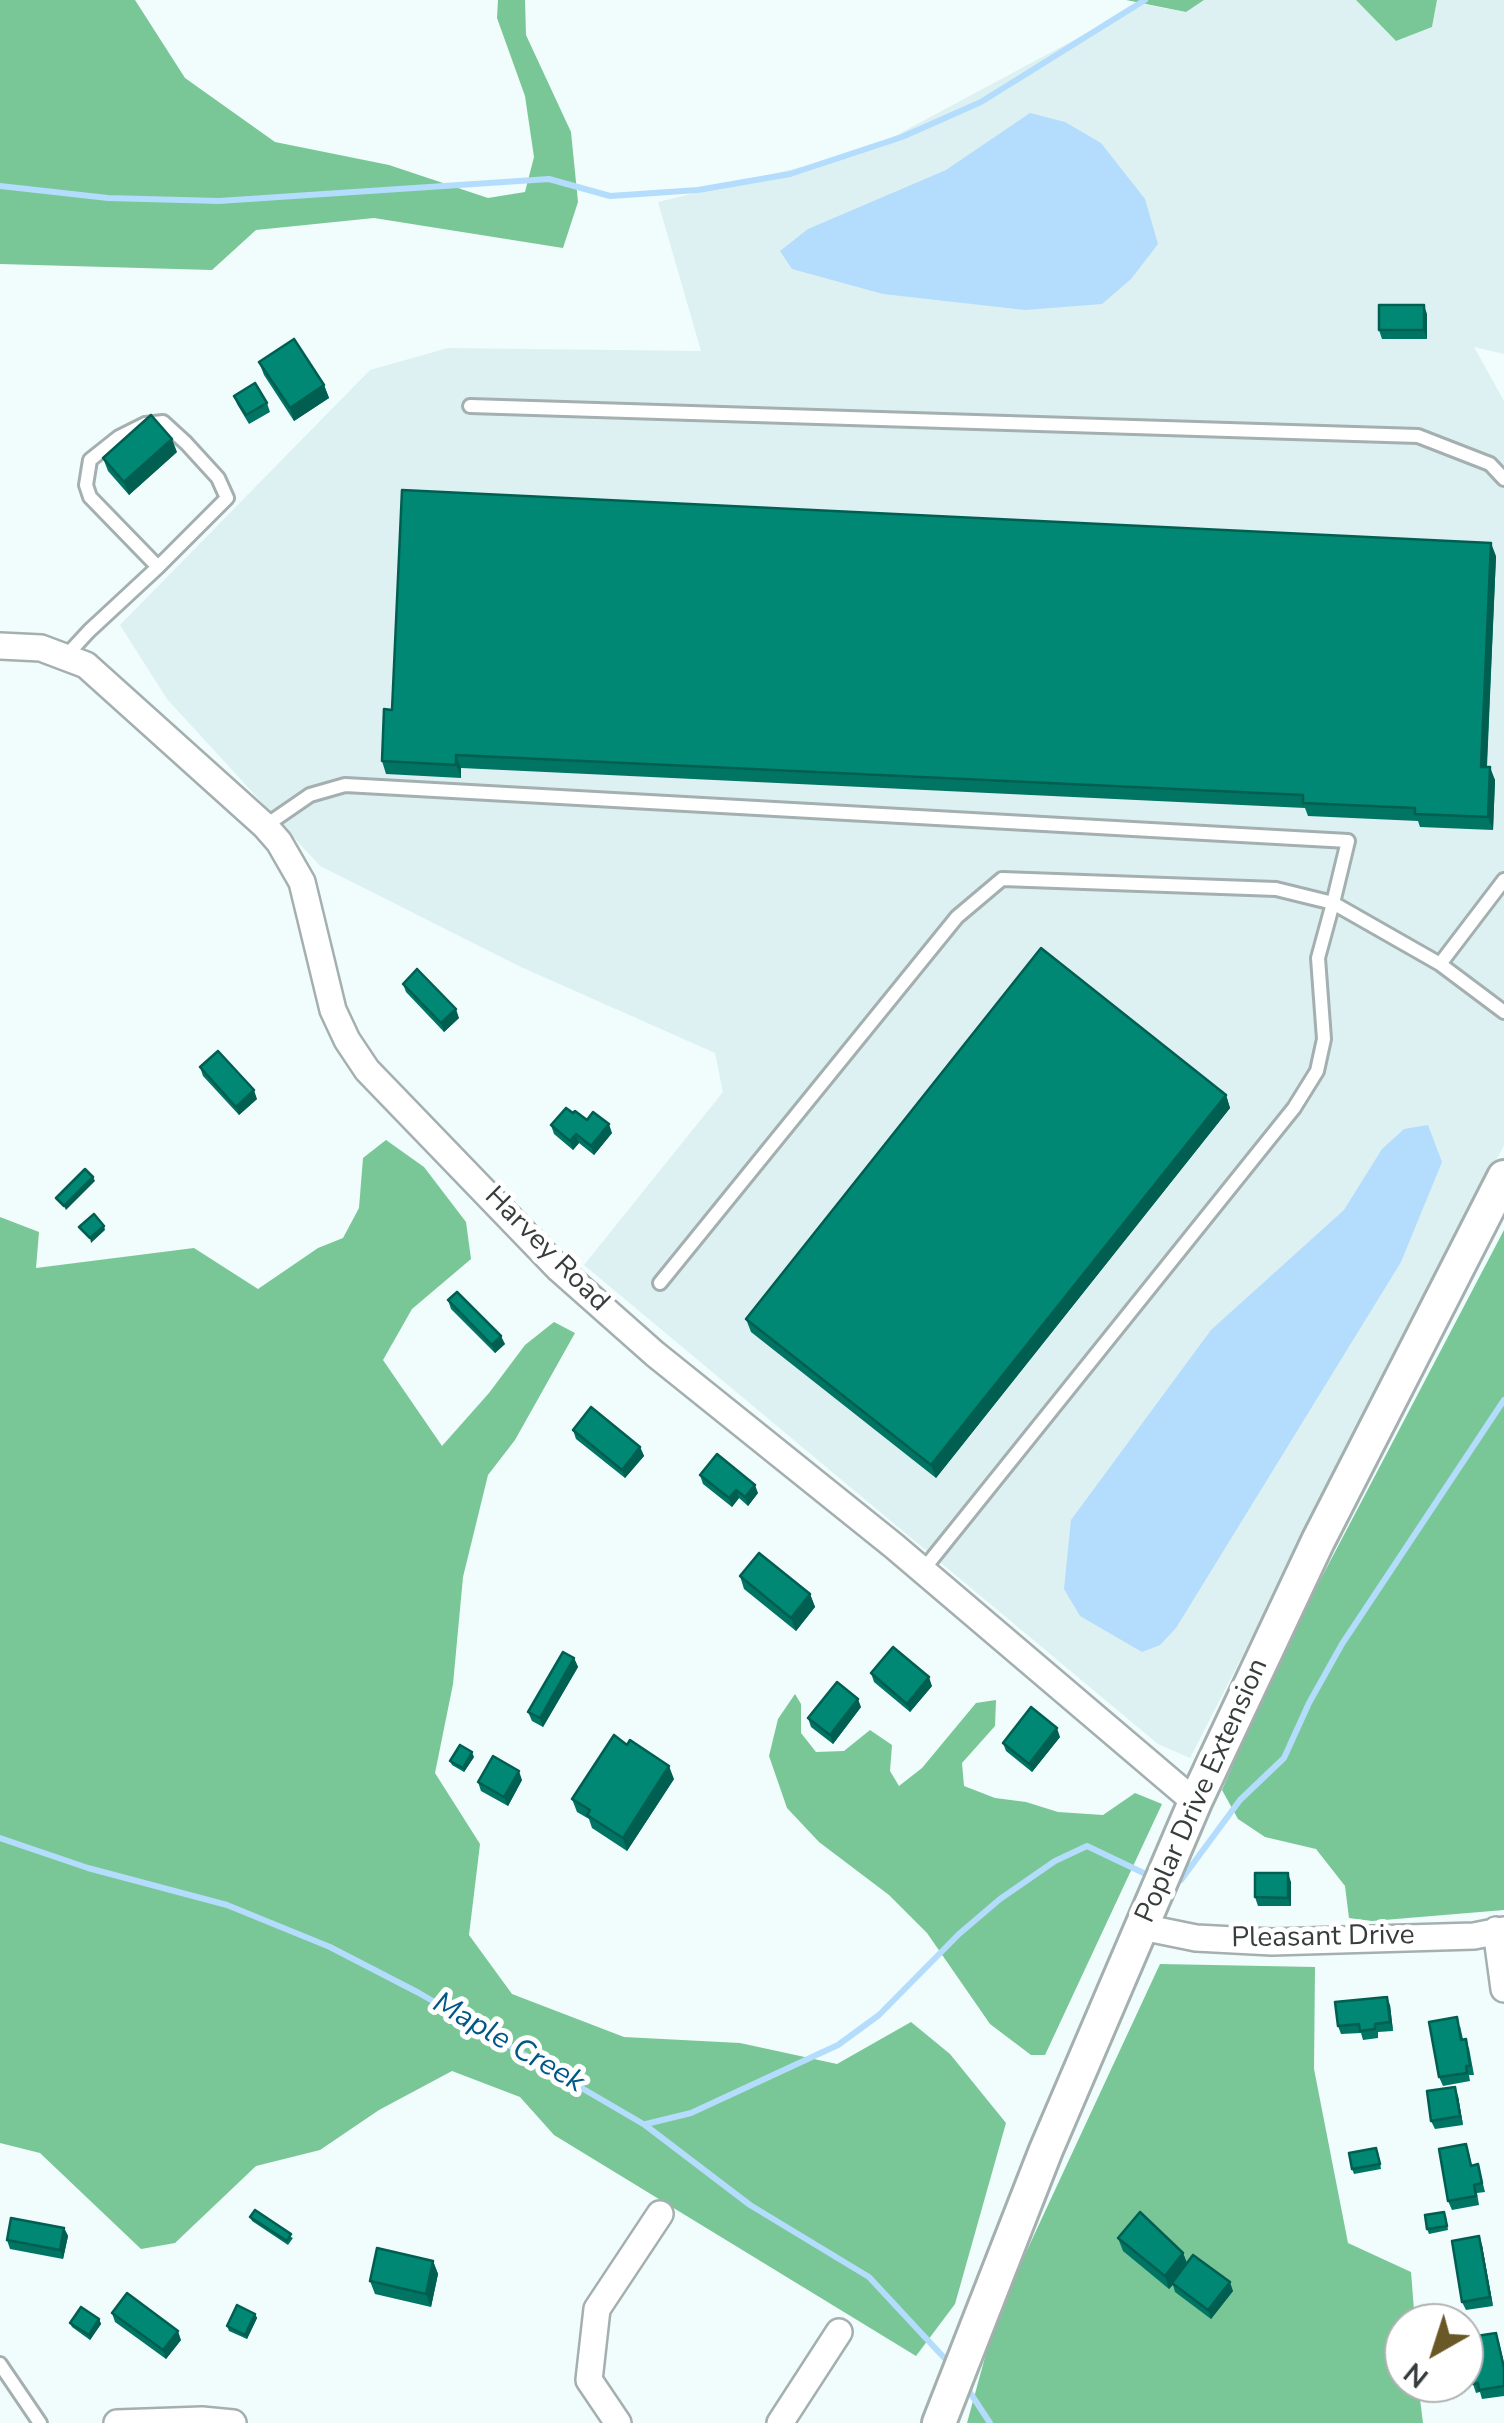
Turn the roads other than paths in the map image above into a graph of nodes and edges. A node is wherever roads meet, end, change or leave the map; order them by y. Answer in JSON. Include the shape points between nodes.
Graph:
{"nodes":[{"id":1,"x":470,"y":406,"type":"dead end"},
{"id":2,"x":1504,"y":479,"type":"edge"},
{"id":3,"x":158,"y":568,"type":"junction"},
{"id":4,"x":0,"y":646,"type":"edge"},
{"id":5,"x":65,"y":657,"type":"junction"},
{"id":6,"x":265,"y":826,"type":"junction"},
{"id":7,"x":1504,"y":880,"type":"edge"},
{"id":8,"x":1333,"y":902,"type":"junction"},
{"id":9,"x":1440,"y":964,"type":"junction"},
{"id":10,"x":1504,"y":1012,"type":"edge"},
{"id":11,"x":1504,"y":1177,"type":"edge"},
{"id":12,"x":660,"y":1283,"type":"dead end"},
{"id":13,"x":923,"y":1570,"type":"junction"},
{"id":14,"x":1195,"y":1802,"type":"junction"},
{"id":15,"x":1142,"y":1926,"type":"junction"},
{"id":16,"x":1500,"y":1930,"type":"edge"},
{"id":17,"x":1504,"y":1989,"type":"edge"},
{"id":18,"x":660,"y":2214,"type":"dead end"},
{"id":19,"x":839,"y":2332,"type":"dead end"},
{"id":20,"x":0,"y":2364,"type":"edge"},
{"id":21,"x":40,"y":2423,"type":"edge"},
{"id":22,"x":117,"y":2423,"type":"edge"},
{"id":23,"x":233,"y":2423,"type":"edge"},
{"id":24,"x":618,"y":2423,"type":"edge"},
{"id":25,"x":780,"y":2423,"type":"edge"},
{"id":26,"x":939,"y":2423,"type":"edge"}],
"edges":[{"from":1,"to":2,"type":"lane","via":[[1418,436],[1490,464]]},
{"from":3,"to":3,"type":"lane","via":[[90,497],[86,474],[90,460],[119,438],[163,422],[218,478],[227,498]]},
{"from":3,"to":5,"type":"lane"},
{"from":4,"to":5,"type":"street","name":"Harvey Road"},
{"from":5,"to":6,"type":"street","name":"Harvey Road","via":[[86,665]]},
{"from":6,"to":8,"type":"lane","via":[[310,795],[345,786],[1348,841]]},
{"from":6,"to":13,"type":"street","name":"Harvey Road","via":[[302,882],[334,1010],[367,1070],[583,1291]]},
{"from":7,"to":9,"type":"lane"},
{"from":8,"to":9,"type":"lane"},
{"from":8,"to":12,"type":"lane","via":[[1276,888],[1002,878],[957,917]]},
{"from":8,"to":13,"type":"lane","via":[[1318,958],[1324,1039],[1317,1071]]},
{"from":9,"to":10,"type":"lane"},
{"from":11,"to":14,"type":"street","name":"Poplar Drive Extension","via":[[1318,1541]]},
{"from":13,"to":14,"type":"street","name":"Harvey Road"},
{"from":14,"to":15,"type":"street","name":"Poplar Drive Extension"},
{"from":15,"to":16,"type":"street","name":"Pleasant Drive","via":[[1196,1938],[1272,1942]]},
{"from":15,"to":26,"type":"street","name":"Poplar Drive Extension"},
{"from":16,"to":17,"type":"street"},
{"from":18,"to":24,"type":"street","via":[[598,2309],[589,2380]]},
{"from":19,"to":25,"type":"street"},
{"from":20,"to":21,"type":"lane"},
{"from":22,"to":23,"type":"street"}]}
